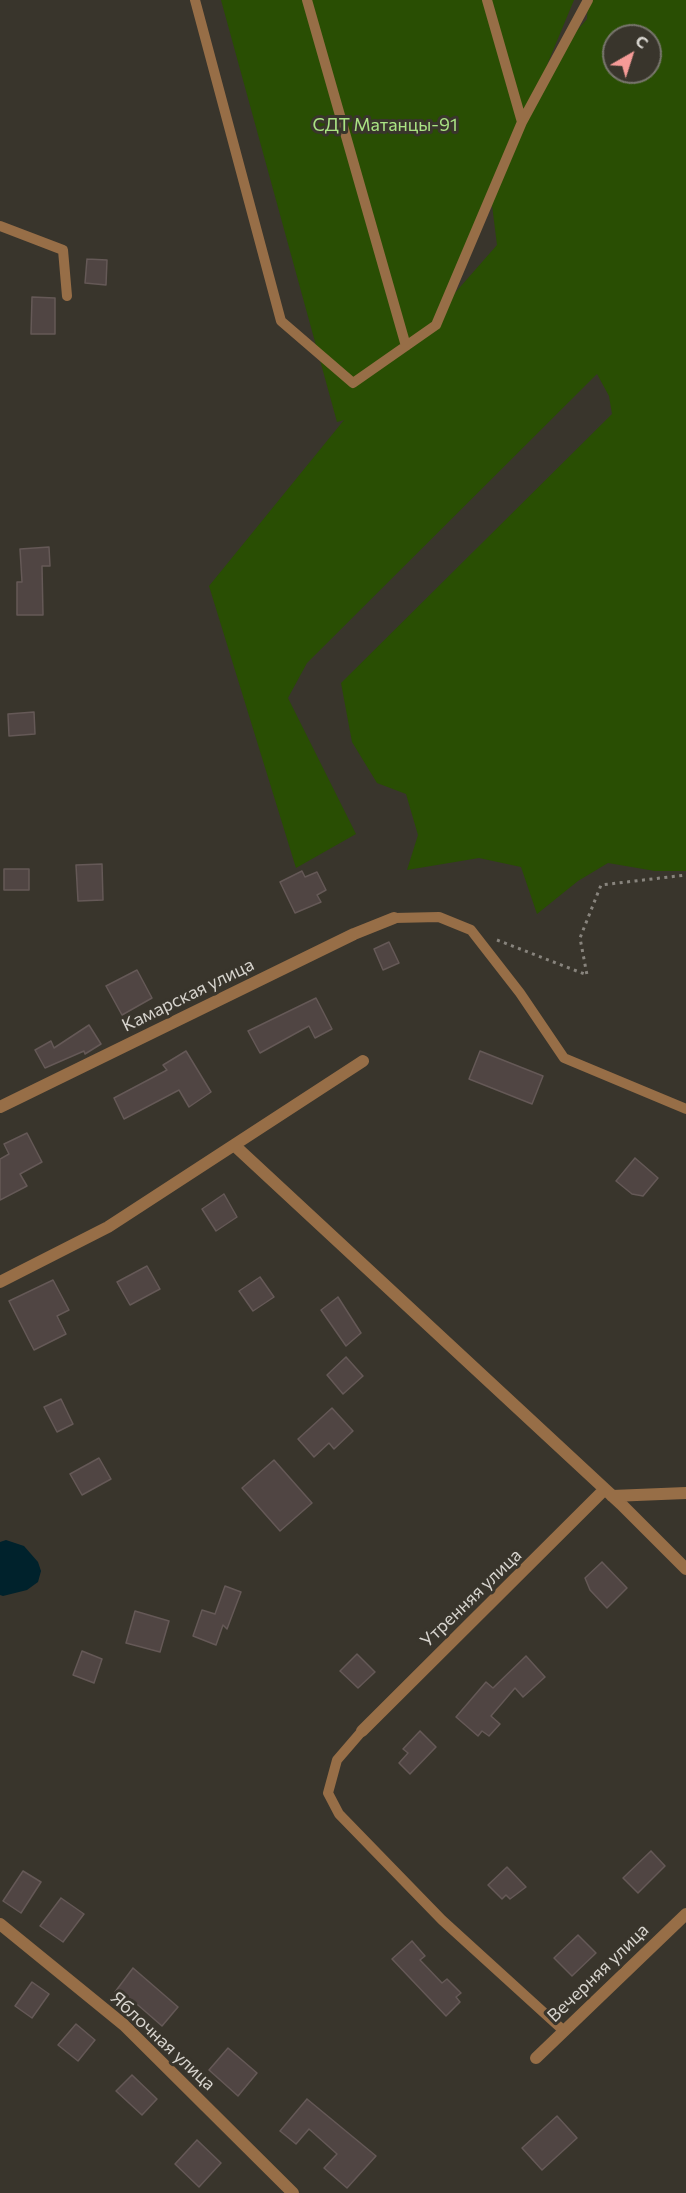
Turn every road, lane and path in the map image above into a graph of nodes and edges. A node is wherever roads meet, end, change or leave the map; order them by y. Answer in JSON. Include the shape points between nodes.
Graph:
{"nodes":[{"id":1,"x":195,"y":0,"type":"edge"},
{"id":2,"x":307,"y":0,"type":"edge"},
{"id":3,"x":487,"y":0,"type":"edge"},
{"id":4,"x":588,"y":0,"type":"edge"},
{"id":5,"x":522,"y":122,"type":"junction"},
{"id":6,"x":0,"y":226,"type":"edge"},
{"id":7,"x":67,"y":296,"type":"dead end"},
{"id":8,"x":406,"y":346,"type":"junction"},
{"id":9,"x":686,"y":875,"type":"edge"},
{"id":10,"x":393,"y":918,"type":"joint"},
{"id":11,"x":471,"y":930,"type":"junction"},
{"id":12,"x":363,"y":1061,"type":"dead end"},
{"id":13,"x":0,"y":1107,"type":"edge"},
{"id":14,"x":686,"y":1109,"type":"edge"},
{"id":15,"x":234,"y":1145,"type":"junction"},
{"id":16,"x":0,"y":1282,"type":"edge"},
{"id":17,"x":608,"y":1493,"type":"junction"},
{"id":18,"x":686,"y":1493,"type":"edge"},
{"id":19,"x":686,"y":1569,"type":"edge"},
{"id":20,"x":362,"y":1731,"type":"joint"},
{"id":21,"x":686,"y":1914,"type":"edge"},
{"id":22,"x":0,"y":1924,"type":"edge"},
{"id":23,"x":564,"y":2031,"type":"junction"},
{"id":24,"x":536,"y":2058,"type":"dead end"},
{"id":25,"x":293,"y":2193,"type":"edge"}],
"edges":[{"from":1,"to":8,"type":"lane","via":[[281,321],[353,383]]},
{"from":2,"to":8,"type":"lane"},
{"from":3,"to":5,"type":"lane"},
{"from":4,"to":5,"type":"lane"},
{"from":5,"to":8,"type":"lane","via":[[436,325]]},
{"from":6,"to":7,"type":"lane","via":[[63,250]]},
{"from":9,"to":11,"type":"path","via":[[601,885],[580,938],[587,975]]},
{"from":10,"to":11,"type":"lane","via":[[440,917]]},
{"from":10,"to":13,"type":"street","name":"Камарская улица"},
{"from":11,"to":14,"type":"lane","via":[[564,1058]]},
{"from":12,"to":15,"type":"street"},
{"from":15,"to":16,"type":"street","via":[[108,1227]]},
{"from":15,"to":17,"type":"street"},
{"from":17,"to":18,"type":"street"},
{"from":17,"to":19,"type":"street"},
{"from":17,"to":20,"type":"street","name":"Утренняя улица"},
{"from":20,"to":23,"type":"lane","via":[[338,1760],[328,1793],[339,1814],[442,1920]]},
{"from":21,"to":23,"type":"street","name":"Вечерняя улица"},
{"from":22,"to":25,"type":"street","name":"Яблочная улица","via":[[124,2025]]},
{"from":23,"to":24,"type":"street","name":"Вечерняя улица"}]}
